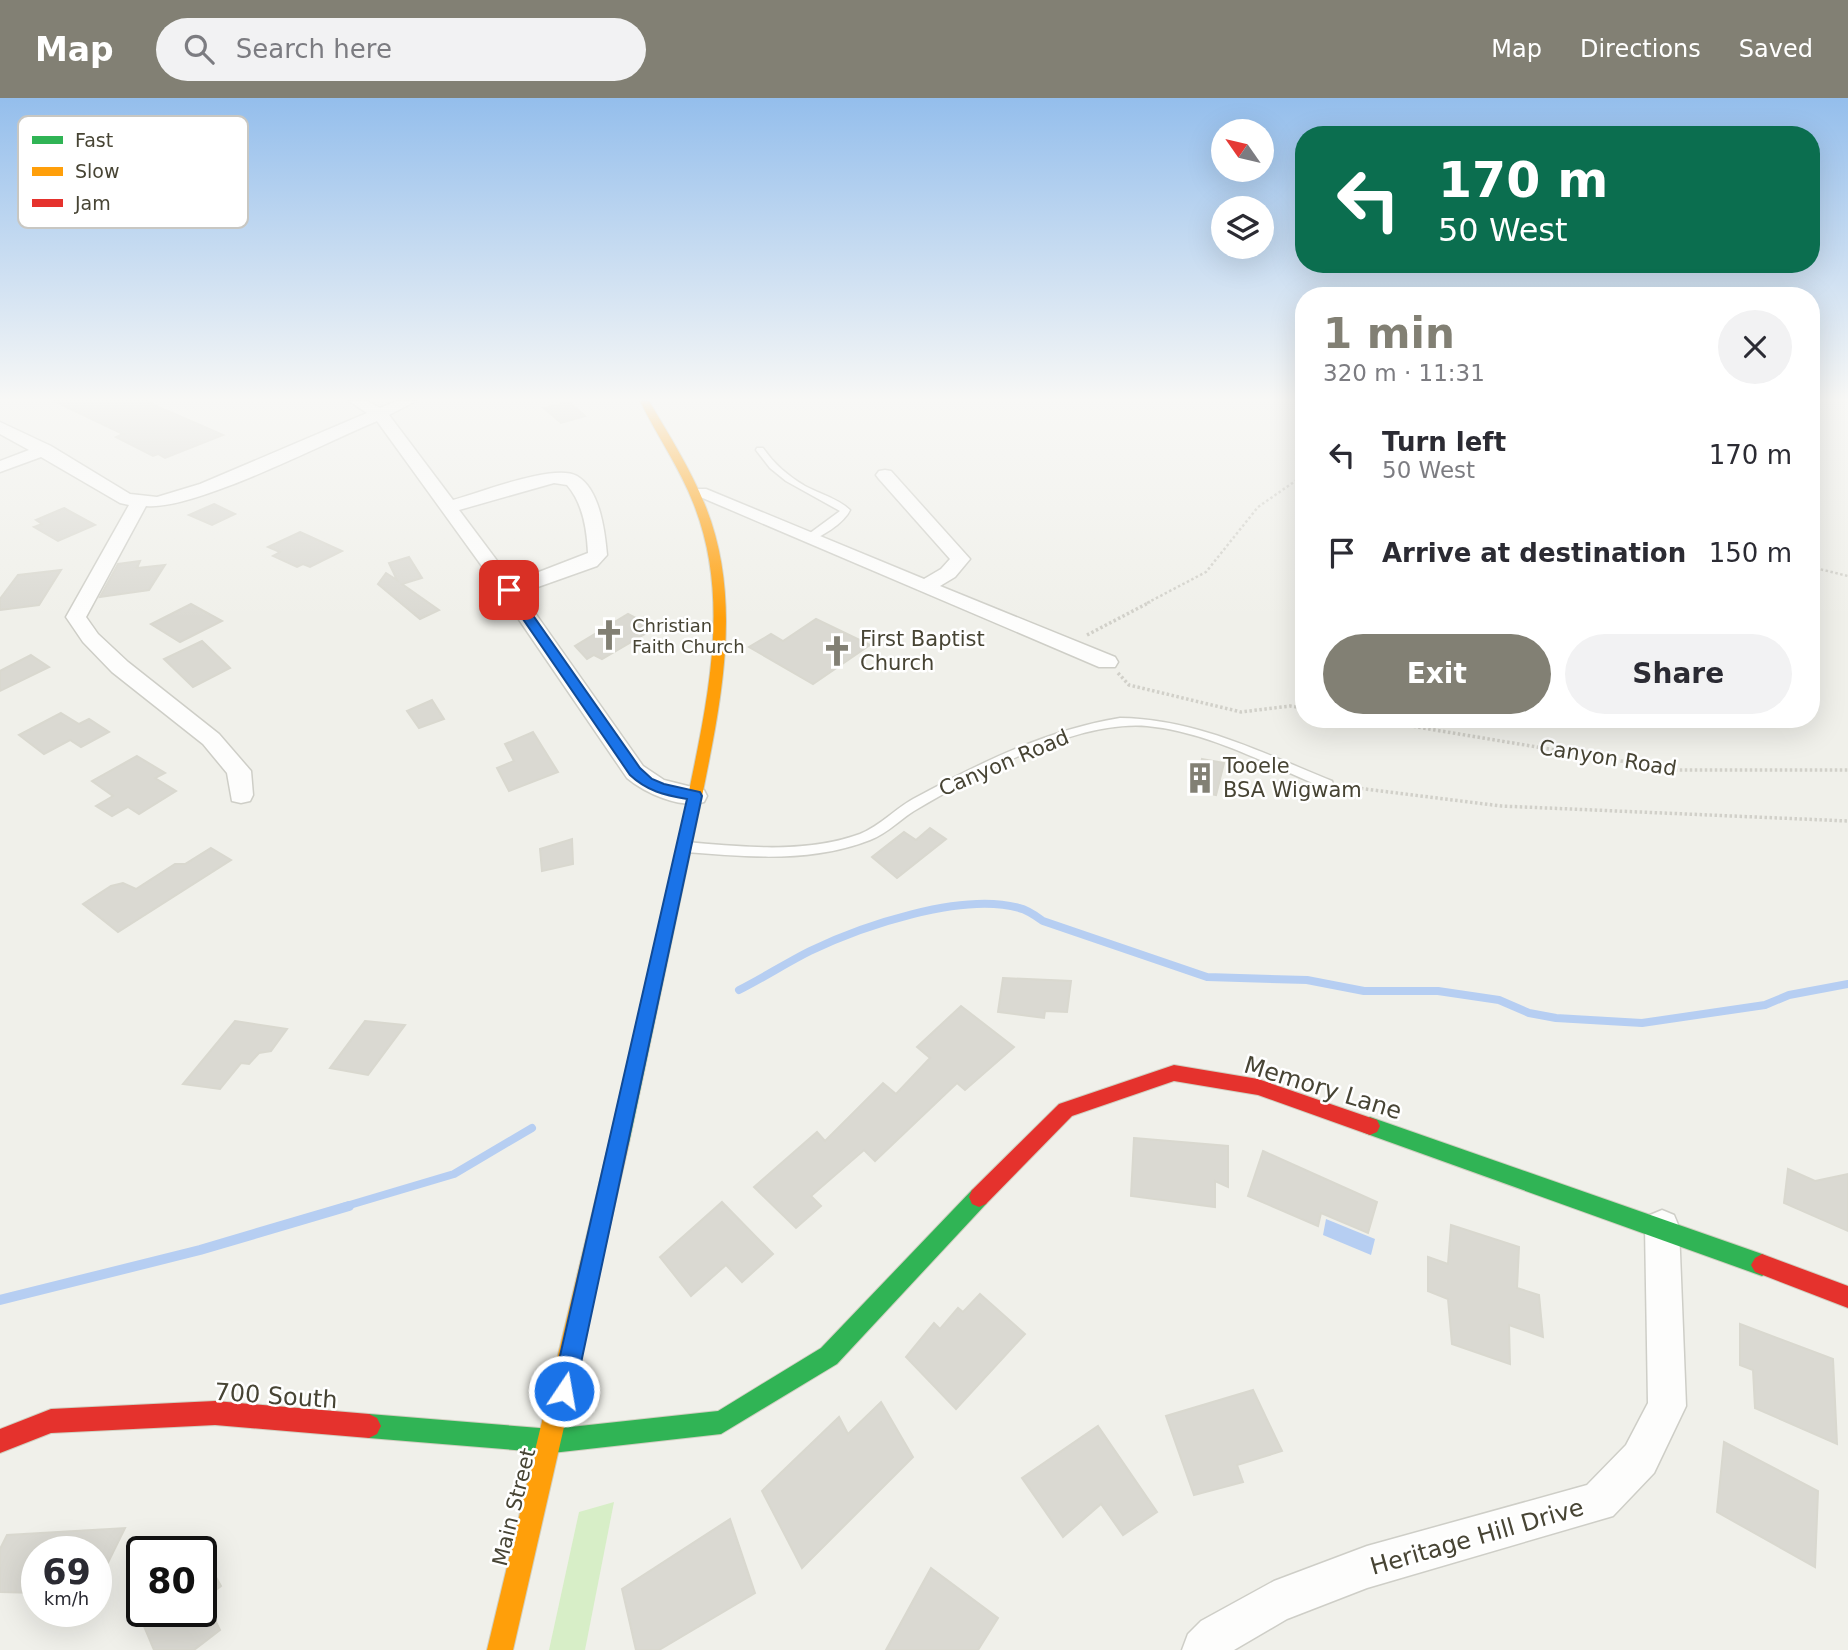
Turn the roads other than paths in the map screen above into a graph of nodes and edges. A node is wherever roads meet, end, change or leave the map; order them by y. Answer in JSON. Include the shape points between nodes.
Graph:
{"nodes":[{"id":1,"x":84,"y":473,"type":"edge"},
{"id":2,"x":240,"y":473,"type":"edge"},
{"id":3,"x":424,"y":473,"type":"edge"},
{"id":4,"x":690,"y":473,"type":"edge"},
{"id":5,"x":781,"y":473,"type":"edge"},
{"id":6,"x":885,"y":475,"type":"dead end"},
{"id":7,"x":700,"y":493,"type":"junction"},
{"id":8,"x":149,"y":501,"type":"junction"},
{"id":9,"x":449,"y":507,"type":"junction"},
{"id":10,"x":809,"y":538,"type":"junction"},
{"id":11,"x":595,"y":559,"type":"joint"},
{"id":12,"x":925,"y":586,"type":"junction"},
{"id":13,"x":509,"y":590,"type":"junction"},
{"id":14,"x":1107,"y":662,"type":"road end"},
{"id":15,"x":1326,"y":784,"type":"road end"},
{"id":16,"x":241,"y":795,"type":"dead end"},
{"id":17,"x":695,"y":796,"type":"junction"},
{"id":18,"x":685,"y":847,"type":"junction"},
{"id":19,"x":1662,"y":1227,"type":"junction"},
{"id":20,"x":1848,"y":1297,"type":"edge"},
{"id":21,"x":0,"y":1441,"type":"edge"},
{"id":22,"x":552,"y":1441,"type":"junction"},
{"id":23,"x":500,"y":1650,"type":"edge"},
{"id":24,"x":1204,"y":1650,"type":"edge"}],
"edges":[{"from":1,"to":8,"type":"street","via":[[126,499]]},
{"from":2,"to":8,"type":"street","via":[[206,488]]},
{"from":3,"to":9,"type":"street"},
{"from":4,"to":7,"type":"main road","name":"Main Street"},
{"from":5,"to":10,"type":"lane","via":[[845,510]]},
{"from":6,"to":12,"type":"street","via":[[960,559],[948,573]]},
{"from":7,"to":10,"type":"street"},
{"from":7,"to":17,"type":"main road","name":"Main Street","via":[[716,545],[722,601],[721,650]]},
{"from":8,"to":16,"type":"street","via":[[76,617],[120,667],[211,739],[239,771]]},
{"from":9,"to":11,"type":"street","via":[[551,478],[571,480],[593,519]]},
{"from":9,"to":13,"type":"street"},
{"from":10,"to":12,"type":"street"},
{"from":11,"to":13,"type":"street"},
{"from":12,"to":14,"type":"street"},
{"from":13,"to":17,"type":"street","via":[[635,772],[661,789]]},
{"from":15,"to":18,"type":"lane","name":"Canyon Road","via":[[1202,734],[1161,724],[1119,722],[1072,733],[949,785],[867,837],[814,849],[756,853]]},
{"from":17,"to":18,"type":"main road","name":"Main Street"},
{"from":18,"to":22,"type":"main road","name":"Main Street"},
{"from":19,"to":20,"type":"main road","name":"Memory Lane"},
{"from":19,"to":22,"type":"main road","name":"Memory Lane","via":[[1258,1087],[1174,1073],[1066,1110],[829,1356],[721,1422]]},
{"from":19,"to":24,"type":"street","name":"Heritage Hill Drive","via":[[1667,1406],[1640,1459],[1599,1502],[1367,1567],[1297,1593],[1216,1636]]},
{"from":21,"to":22,"type":"main road","name":"700 South","via":[[51,1422],[215,1413]]},
{"from":22,"to":23,"type":"main road","name":"Main Street"}]}
